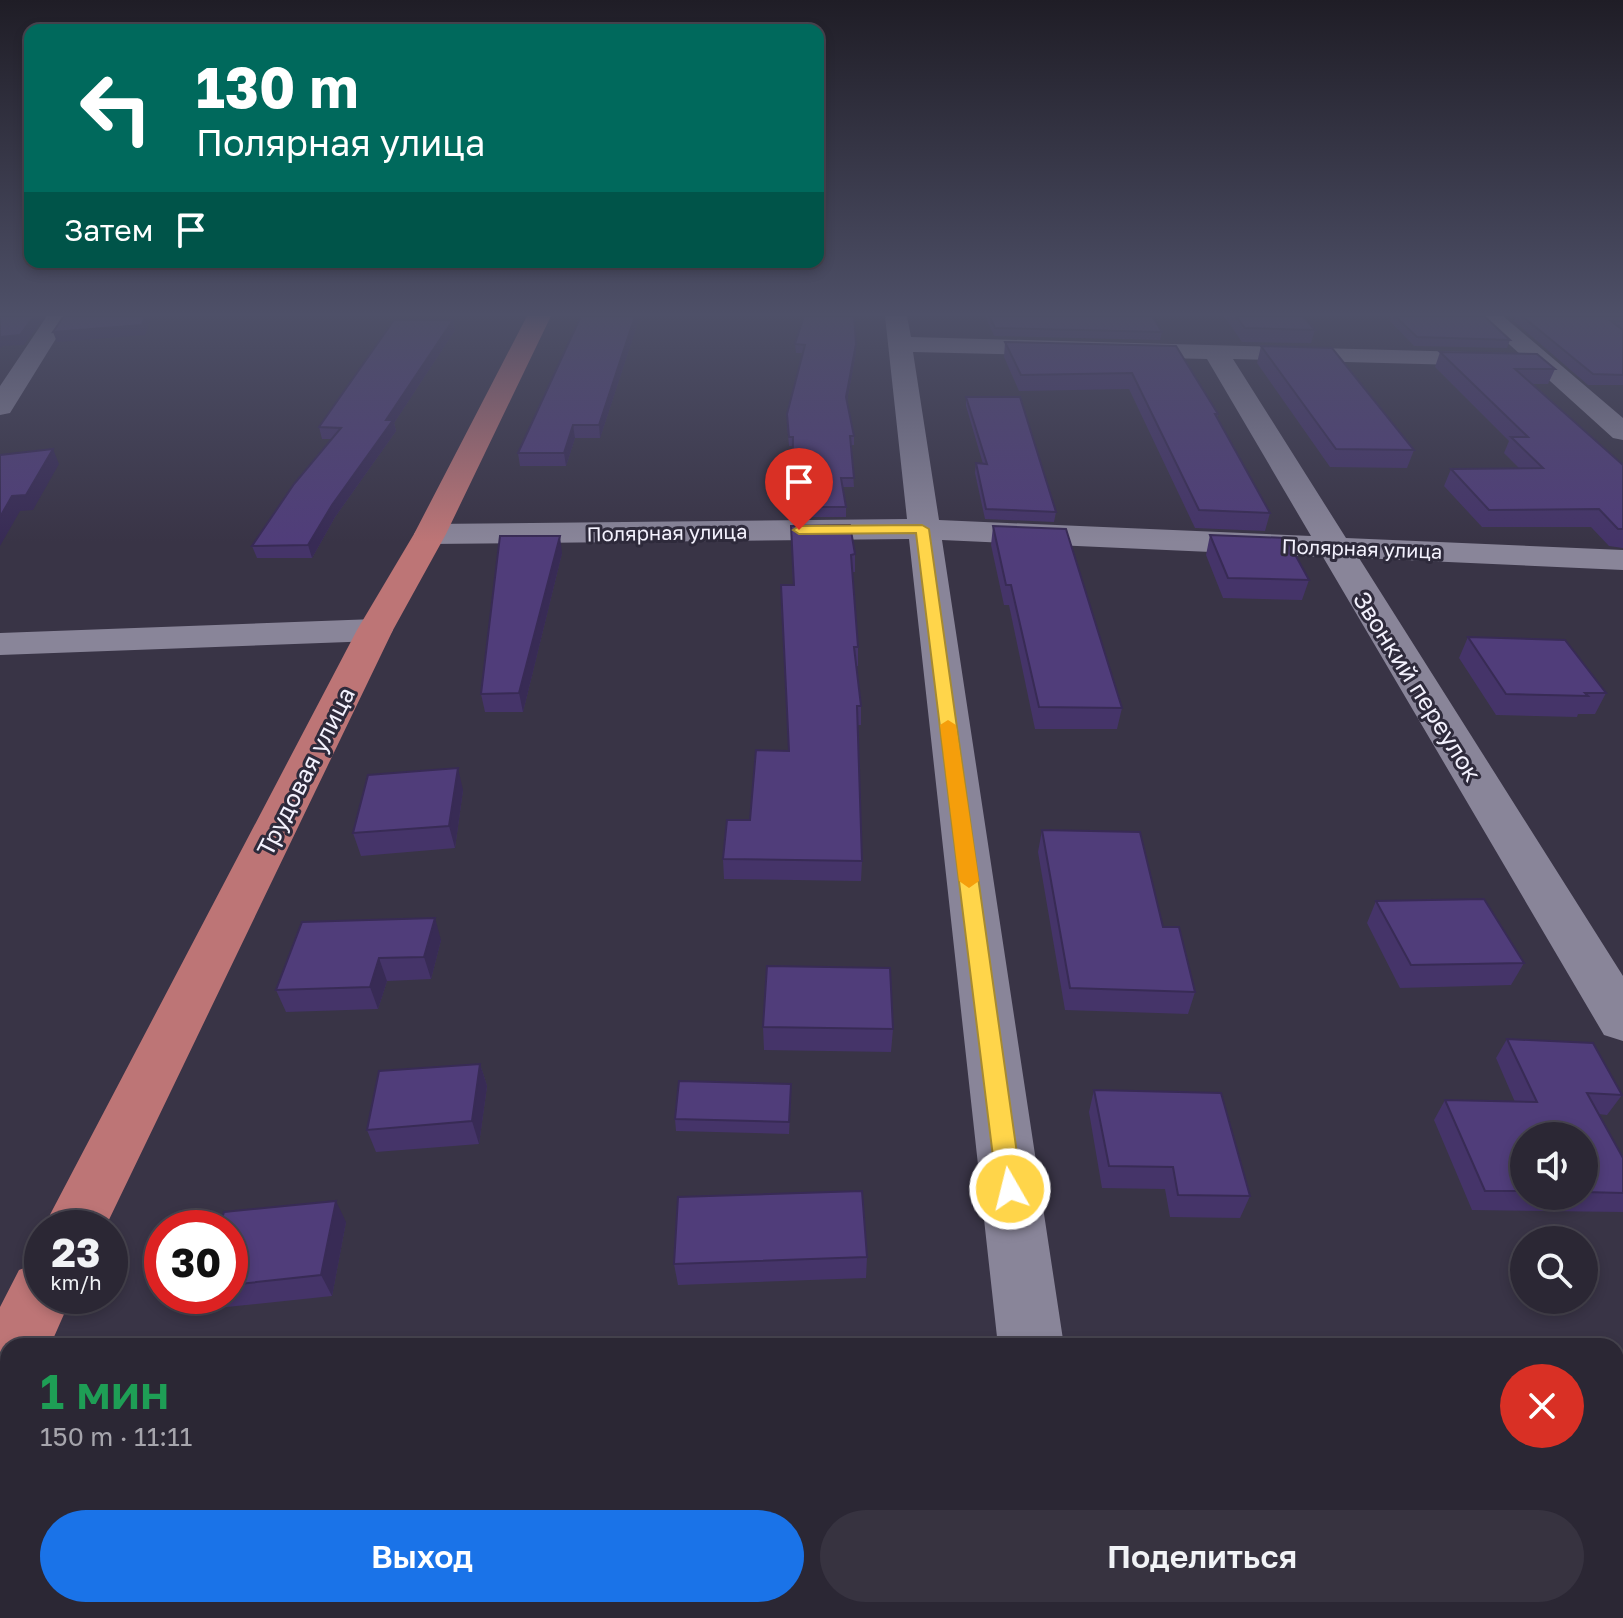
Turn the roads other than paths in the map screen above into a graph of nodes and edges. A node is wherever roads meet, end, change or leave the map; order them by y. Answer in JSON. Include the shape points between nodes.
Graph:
{"nodes":[{"id":1,"x":501,"y":392,"type":"edge"},
{"id":2,"x":905,"y":392,"type":"edge"},
{"id":3,"x":1239,"y":392,"type":"edge"},
{"id":4,"x":1576,"y":392,"type":"edge"},
{"id":5,"x":1623,"y":432,"type":"edge"},
{"id":6,"x":922,"y":529,"type":"junction"},
{"id":7,"x":430,"y":534,"type":"junction"},
{"id":8,"x":1333,"y":547,"type":"junction"},
{"id":9,"x":1623,"y":560,"type":"edge"},
{"id":10,"x":375,"y":630,"type":"junction"},
{"id":11,"x":0,"y":644,"type":"edge"},
{"id":12,"x":1623,"y":1020,"type":"edge"},
{"id":13,"x":83,"y":1210,"type":"edge"},
{"id":14,"x":31,"y":1314,"type":"edge"},
{"id":15,"x":19,"y":1338,"type":"edge"},
{"id":16,"x":1030,"y":1338,"type":"edge"}],
"edges":[{"from":1,"to":7,"type":"main road","name":"Трудовая улица"},
{"from":2,"to":6,"type":"street"},
{"from":3,"to":8,"type":"street","name":"Звонкий переулок"},
{"from":4,"to":5,"type":"street"},
{"from":6,"to":7,"type":"street","name":"Полярная улица"},
{"from":6,"to":8,"type":"street","name":"Полярная улица"},
{"from":6,"to":16,"type":"street"},
{"from":7,"to":10,"type":"main road","name":"Трудовая улица"},
{"from":8,"to":9,"type":"street","name":"Полярная улица"},
{"from":8,"to":12,"type":"street","name":"Звонкий переулок"},
{"from":10,"to":11,"type":"street"},
{"from":10,"to":13,"type":"main road","name":"Трудовая улица"},
{"from":14,"to":15,"type":"main road"}]}
